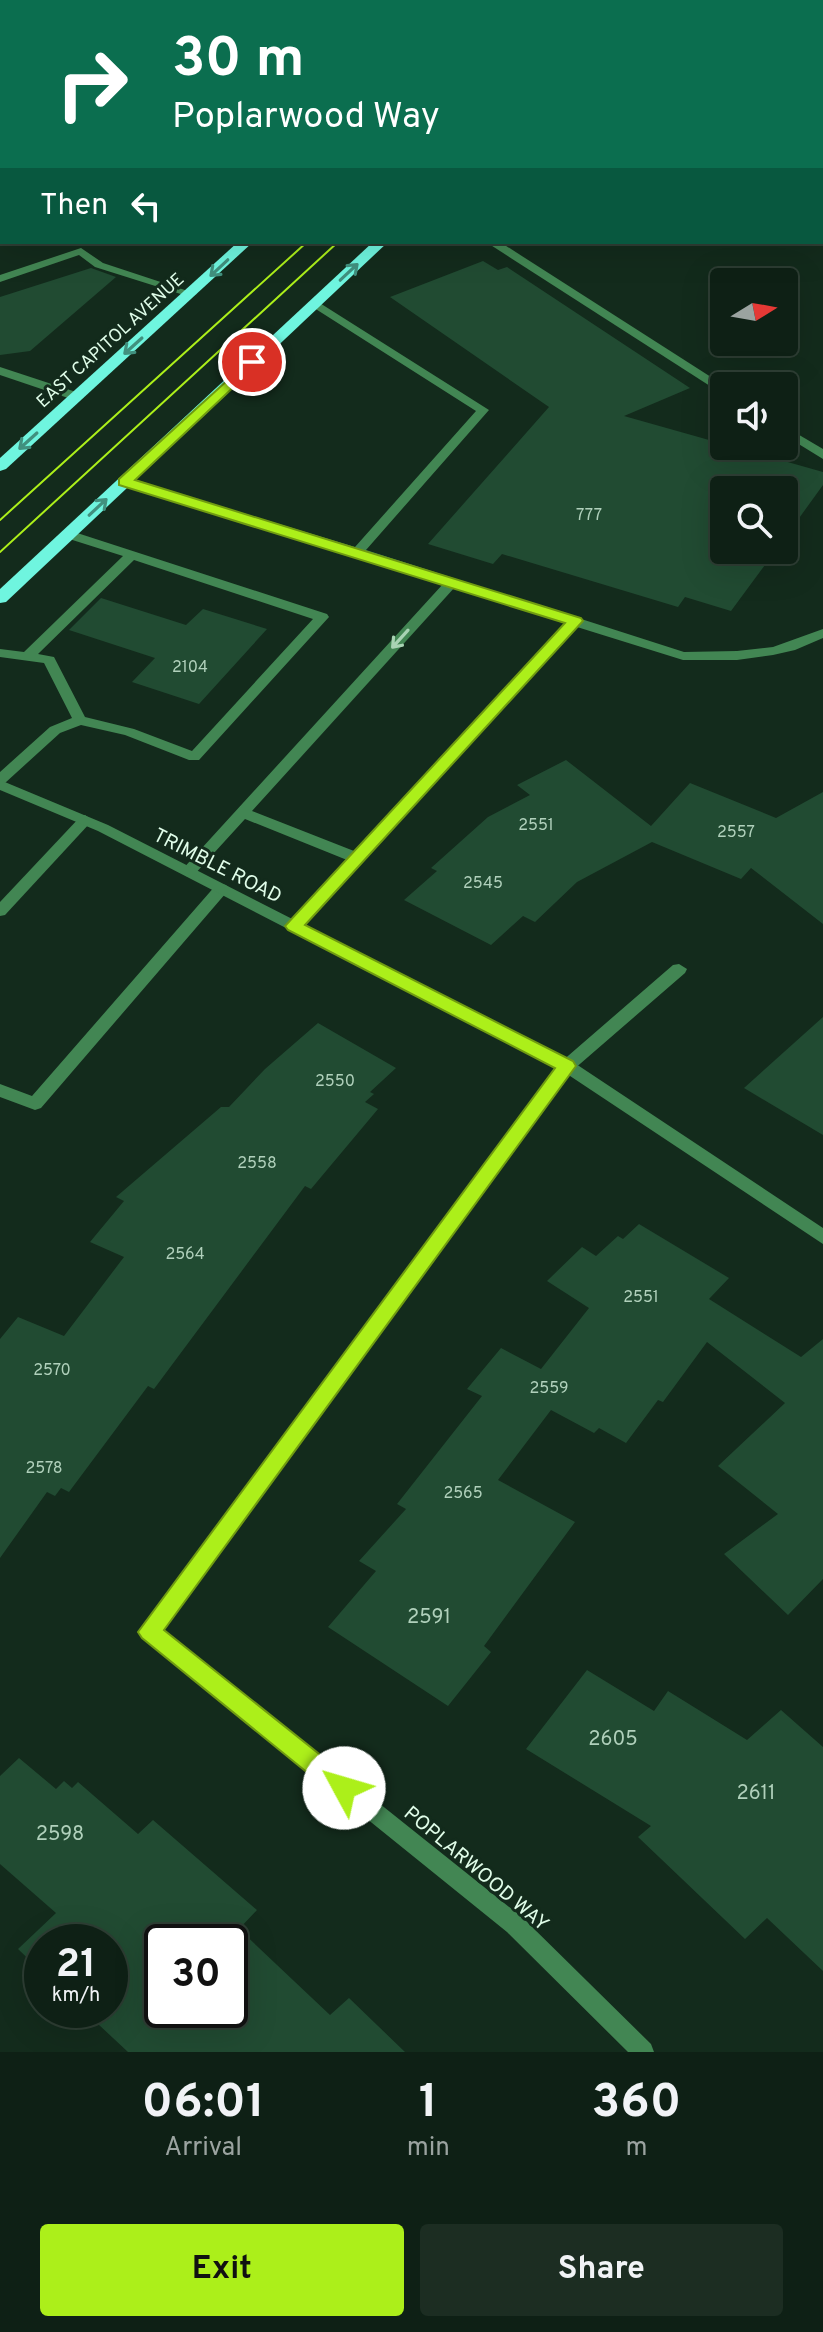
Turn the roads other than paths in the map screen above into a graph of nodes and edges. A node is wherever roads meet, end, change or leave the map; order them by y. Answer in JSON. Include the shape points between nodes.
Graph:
{"nodes":[{"id":1,"x":244,"y":244,"type":"edge"},
{"id":2,"x":379,"y":244,"type":"edge"},
{"id":3,"x":495,"y":244,"type":"edge"},
{"id":4,"x":0,"y":279,"type":"edge"},
{"id":5,"x":191,"y":294,"type":"junction"},
{"id":6,"x":315,"y":304,"type":"junction"},
{"id":7,"x":0,"y":371,"type":"edge"},
{"id":8,"x":710,"y":382,"type":"edge"},
{"id":9,"x":78,"y":397,"type":"junction"},
{"id":10,"x":798,"y":439,"type":"edge"},
{"id":11,"x":823,"y":455,"type":"edge"},
{"id":12,"x":0,"y":466,"type":"edge"},
{"id":13,"x":125,"y":482,"type":"junction"},
{"id":14,"x":68,"y":534,"type":"junction"},
{"id":15,"x":358,"y":552,"type":"junction"},
{"id":16,"x":133,"y":554,"type":"junction"},
{"id":17,"x":452,"y":582,"type":"junction"},
{"id":18,"x":0,"y":598,"type":"edge"},
{"id":19,"x":575,"y":621,"type":"junction"},
{"id":20,"x":823,"y":633,"type":"edge"},
{"id":21,"x":0,"y":653,"type":"edge"},
{"id":22,"x":27,"y":657,"type":"junction"},
{"id":23,"x":80,"y":720,"type":"junction"},
{"id":24,"x":0,"y":782,"type":"edge"},
{"id":25,"x":242,"y":812,"type":"junction"},
{"id":26,"x":85,"y":820,"type":"junction"},
{"id":27,"x":357,"y":858,"type":"junction"},
{"id":28,"x":188,"y":872,"type":"junction"},
{"id":29,"x":221,"y":889,"type":"junction"},
{"id":30,"x":0,"y":911,"type":"edge"},
{"id":31,"x":294,"y":926,"type":"junction"},
{"id":32,"x":679,"y":969,"type":"dead end"},
{"id":33,"x":567,"y":1066,"type":"junction"},
{"id":34,"x":0,"y":1090,"type":"edge"},
{"id":35,"x":823,"y":1237,"type":"edge"},
{"id":36,"x":643,"y":2052,"type":"edge"}],
"edges":[{"from":1,"to":5,"type":"main road","name":"EAST CAPITOL AVENUE","one_way":true},
{"from":6,"to":2,"type":"main road","one_way":true},
{"from":3,"to":8,"type":"street"},
{"from":4,"to":5,"type":"street","via":[[81,251],[99,265]]},
{"from":5,"to":9,"type":"main road","name":"EAST CAPITOL AVENUE","one_way":true},
{"from":6,"to":13,"type":"main road"},
{"from":6,"to":15,"type":"street","via":[[483,410]]},
{"from":7,"to":9,"type":"street"},
{"from":9,"to":12,"type":"main road","name":"EAST CAPITOL AVENUE","one_way":true},
{"from":10,"to":11,"type":"street"},
{"from":14,"to":13,"type":"main road","one_way":true},
{"from":13,"to":15,"type":"street"},
{"from":14,"to":16,"type":"street"},
{"from":14,"to":18,"type":"main road"},
{"from":15,"to":17,"type":"street"},
{"from":16,"to":22,"type":"street"},
{"from":16,"to":23,"type":"street","via":[[322,617],[194,757]]},
{"from":17,"to":19,"type":"street"},
{"from":17,"to":25,"type":"street","one_way":true},
{"from":19,"to":20,"type":"street","via":[[683,656],[733,658],[809,642]]},
{"from":19,"to":27,"type":"street"},
{"from":21,"to":22,"type":"street"},
{"from":22,"to":23,"type":"street","via":[[49,660]]},
{"from":23,"to":24,"type":"street","via":[[55,730]]},
{"from":24,"to":26,"type":"street","name":"TRIMBLE ROAD"},
{"from":25,"to":27,"type":"street"},
{"from":25,"to":28,"type":"street"},
{"from":26,"to":28,"type":"street","name":"TRIMBLE ROAD"},
{"from":26,"to":30,"type":"street"},
{"from":27,"to":31,"type":"street"},
{"from":28,"to":29,"type":"street","name":"TRIMBLE ROAD"},
{"from":29,"to":31,"type":"street","name":"TRIMBLE ROAD"},
{"from":29,"to":34,"type":"street","via":[[35,1104]]},
{"from":31,"to":33,"type":"street","name":"TRIMBLE ROAD"},
{"from":32,"to":33,"type":"street","name":"POPLARWOOD WAY"},
{"from":33,"to":35,"type":"street","name":"TRIMBLE ROAD"},
{"from":33,"to":36,"type":"street","name":"POPLARWOOD WAY","via":[[150,1632],[515,1925]]}]}
